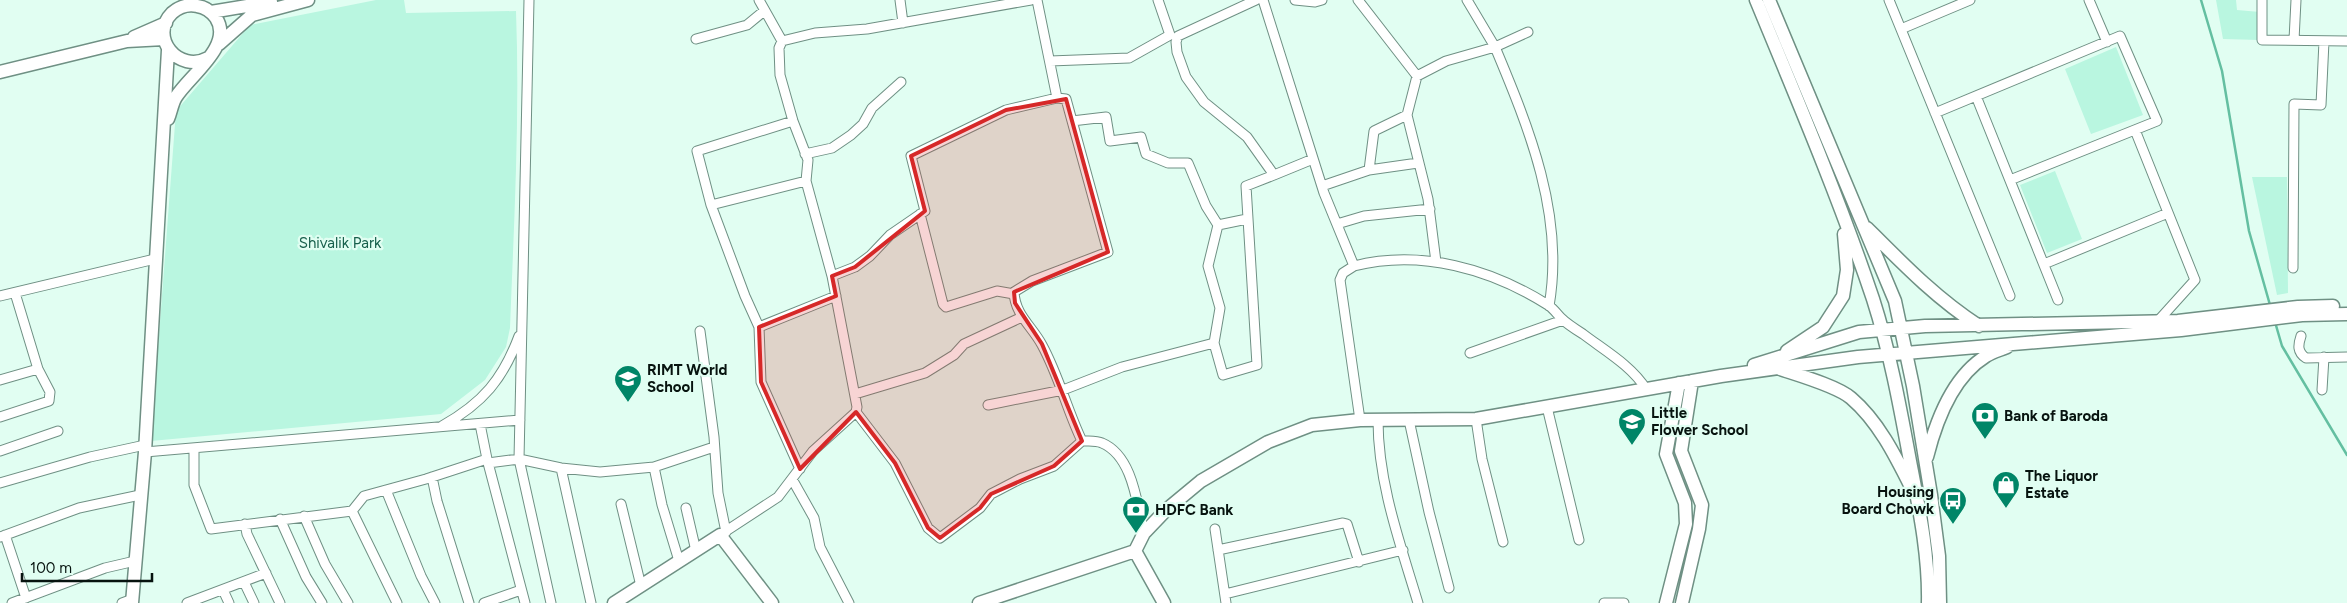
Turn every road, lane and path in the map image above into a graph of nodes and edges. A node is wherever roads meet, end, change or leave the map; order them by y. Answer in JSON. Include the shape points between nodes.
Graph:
{"nodes":[{"id":1,"x":278,"y":0,"type":"edge"},
{"id":2,"x":308,"y":0,"type":"edge"},
{"id":3,"x":529,"y":0,"type":"edge"},
{"id":4,"x":759,"y":0,"type":"edge"},
{"id":5,"x":900,"y":0,"type":"edge"},
{"id":6,"x":1030,"y":0,"type":"edge"},
{"id":7,"x":1037,"y":0,"type":"edge"},
{"id":8,"x":1158,"y":0,"type":"edge"},
{"id":9,"x":1256,"y":0,"type":"edge"},
{"id":10,"x":1264,"y":0,"type":"edge"},
{"id":11,"x":1295,"y":0,"type":"edge"},
{"id":12,"x":1322,"y":0,"type":"edge"},
{"id":13,"x":1358,"y":0,"type":"edge"},
{"id":14,"x":1467,"y":0,"type":"edge"},
{"id":15,"x":1756,"y":0,"type":"edge"},
{"id":16,"x":1769,"y":0,"type":"edge"},
{"id":17,"x":1889,"y":0,"type":"edge"},
{"id":18,"x":1970,"y":0,"type":"edge"},
{"id":19,"x":2089,"y":0,"type":"edge"},
{"id":20,"x":2262,"y":0,"type":"edge"},
{"id":21,"x":2296,"y":0,"type":"edge"},
{"id":22,"x":184,"y":4,"type":"edge"},
{"id":23,"x":764,"y":11,"type":"junction"},
{"id":24,"x":211,"y":12,"type":"junction"},
{"id":25,"x":903,"y":22,"type":"junction"},
{"id":26,"x":166,"y":23,"type":"junction"},
{"id":27,"x":1901,"y":29,"type":"junction"},
{"id":28,"x":1528,"y":32,"type":"dead end"},
{"id":29,"x":696,"y":39,"type":"dead end"},
{"id":30,"x":2294,"y":40,"type":"junction"},
{"id":31,"x":2324,"y":40,"type":"junction"},
{"id":32,"x":127,"y":41,"type":"junction"},
{"id":33,"x":782,"y":41,"type":"junction"},
{"id":34,"x":2347,"y":41,"type":"edge"},
{"id":35,"x":2106,"y":42,"type":"junction"},
{"id":36,"x":166,"y":44,"type":"junction"},
{"id":37,"x":219,"y":44,"type":"junction"},
{"id":38,"x":1494,"y":47,"type":"junction"},
{"id":39,"x":208,"y":58,"type":"junction"},
{"id":40,"x":1050,"y":61,"type":"junction"},
{"id":41,"x":0,"y":72,"type":"edge"},
{"id":42,"x":1417,"y":76,"type":"junction"},
{"id":43,"x":901,"y":82,"type":"dead end"},
{"id":44,"x":1976,"y":96,"type":"junction"},
{"id":45,"x":1057,"y":98,"type":"junction"},
{"id":46,"x":1935,"y":113,"type":"junction"},
{"id":47,"x":1407,"y":115,"type":"junction"},
{"id":48,"x":793,"y":121,"type":"junction"},
{"id":49,"x":1072,"y":121,"type":"junction"},
{"id":50,"x":2135,"y":130,"type":"junction"},
{"id":51,"x":162,"y":138,"type":"junction"},
{"id":52,"x":805,"y":154,"type":"junction"},
{"id":53,"x":1313,"y":159,"type":"junction"},
{"id":54,"x":1418,"y":163,"type":"junction"},
{"id":55,"x":1368,"y":170,"type":"junction"},
{"id":56,"x":1274,"y":175,"type":"junction"},
{"id":57,"x":2010,"y":180,"type":"junction"},
{"id":58,"x":806,"y":181,"type":"junction"},
{"id":59,"x":1322,"y":186,"type":"junction"},
{"id":60,"x":711,"y":206,"type":"junction"},
{"id":61,"x":1430,"y":209,"type":"junction"},
{"id":62,"x":2168,"y":213,"type":"junction"},
{"id":63,"x":920,"y":214,"type":"junction"},
{"id":64,"x":1842,"y":217,"type":"junction"},
{"id":65,"x":1247,"y":218,"type":"junction"},
{"id":66,"x":1862,"y":223,"type":"junction"},
{"id":67,"x":1337,"y":224,"type":"junction"},
{"id":68,"x":1218,"y":225,"type":"junction"},
{"id":69,"x":155,"y":259,"type":"junction"},
{"id":70,"x":1436,"y":262,"type":"junction"},
{"id":71,"x":2044,"y":264,"type":"junction"},
{"id":72,"x":1354,"y":266,"type":"junction"},
{"id":73,"x":2293,"y":268,"type":"dead end"},
{"id":74,"x":832,"y":276,"type":"junction"},
{"id":75,"x":15,"y":293,"type":"junction"},
{"id":76,"x":1014,"y":294,"type":"junction"},
{"id":77,"x":0,"y":296,"type":"edge"},
{"id":78,"x":836,"y":296,"type":"junction"},
{"id":79,"x":2010,"y":296,"type":"dead end"},
{"id":80,"x":2058,"y":300,"type":"dead end"},
{"id":81,"x":2347,"y":305,"type":"edge"},
{"id":82,"x":1549,"y":306,"type":"junction"},
{"id":83,"x":2282,"y":313,"type":"junction"},
{"id":84,"x":2347,"y":314,"type":"edge"},
{"id":85,"x":2255,"y":316,"type":"junction"},
{"id":86,"x":1022,"y":318,"type":"junction"},
{"id":87,"x":1563,"y":320,"type":"junction"},
{"id":88,"x":2158,"y":321,"type":"junction"},
{"id":89,"x":1979,"y":326,"type":"junction"},
{"id":90,"x":522,"y":327,"type":"junction"},
{"id":91,"x":759,"y":327,"type":"junction"},
{"id":92,"x":1901,"y":328,"type":"junction"},
{"id":93,"x":1881,"y":330,"type":"junction"},
{"id":94,"x":700,"y":331,"type":"dead end"},
{"id":95,"x":2301,"y":336,"type":"dead end"},
{"id":96,"x":1214,"y":343,"type":"junction"},
{"id":97,"x":2016,"y":343,"type":"junction"},
{"id":98,"x":1470,"y":353,"type":"dead end"},
{"id":99,"x":1906,"y":353,"type":"junction"},
{"id":100,"x":1887,"y":355,"type":"junction"},
{"id":101,"x":2347,"y":357,"type":"edge"},
{"id":102,"x":2324,"y":358,"type":"junction"},
{"id":103,"x":1775,"y":364,"type":"junction"},
{"id":104,"x":38,"y":369,"type":"junction"},
{"id":105,"x":0,"y":380,"type":"edge"},
{"id":106,"x":1692,"y":381,"type":"junction"},
{"id":107,"x":1679,"y":384,"type":"junction"},
{"id":108,"x":1646,"y":389,"type":"junction"},
{"id":109,"x":1062,"y":390,"type":"junction"},
{"id":110,"x":2322,"y":390,"type":"dead end"},
{"id":111,"x":855,"y":394,"type":"junction"},
{"id":112,"x":988,"y":406,"type":"dead end"},
{"id":113,"x":1547,"y":407,"type":"junction"},
{"id":114,"x":856,"y":412,"type":"junction"},
{"id":115,"x":0,"y":417,"type":"edge"},
{"id":116,"x":1476,"y":419,"type":"junction"},
{"id":117,"x":520,"y":420,"type":"junction"},
{"id":118,"x":1360,"y":420,"type":"junction"},
{"id":119,"x":1378,"y":420,"type":"junction"},
{"id":120,"x":1409,"y":420,"type":"junction"},
{"id":121,"x":480,"y":424,"type":"junction"},
{"id":122,"x":440,"y":427,"type":"junction"},
{"id":123,"x":58,"y":431,"type":"dead end"},
{"id":124,"x":1082,"y":441,"type":"junction"},
{"id":125,"x":714,"y":447,"type":"junction"},
{"id":126,"x":145,"y":448,"type":"junction"},
{"id":127,"x":194,"y":448,"type":"junction"},
{"id":128,"x":0,"y":451,"type":"edge"},
{"id":129,"x":519,"y":459,"type":"junction"},
{"id":130,"x":488,"y":461,"type":"junction"},
{"id":131,"x":1926,"y":461,"type":"junction"},
{"id":132,"x":654,"y":467,"type":"junction"},
{"id":133,"x":561,"y":468,"type":"junction"},
{"id":134,"x":800,"y":469,"type":"junction"},
{"id":135,"x":432,"y":477,"type":"junction"},
{"id":136,"x":792,"y":479,"type":"junction"},
{"id":137,"x":0,"y":483,"type":"edge"},
{"id":138,"x":386,"y":490,"type":"junction"},
{"id":139,"x":140,"y":494,"type":"junction"},
{"id":140,"x":1918,"y":503,"type":"junction"},
{"id":141,"x":621,"y":504,"type":"dead end"},
{"id":142,"x":686,"y":508,"type":"dead end"},
{"id":143,"x":352,"y":511,"type":"junction"},
{"id":144,"x":304,"y":516,"type":"junction"},
{"id":145,"x":280,"y":519,"type":"junction"},
{"id":146,"x":245,"y":524,"type":"junction"},
{"id":147,"x":1215,"y":530,"type":"dead end"},
{"id":148,"x":723,"y":533,"type":"junction"},
{"id":149,"x":1144,"y":533,"type":"junction"},
{"id":150,"x":3,"y":536,"type":"edge"},
{"id":151,"x":1579,"y":540,"type":"dead end"},
{"id":152,"x":1503,"y":542,"type":"dead end"},
{"id":153,"x":1218,"y":550,"type":"junction"},
{"id":154,"x":1403,"y":550,"type":"junction"},
{"id":155,"x":696,"y":551,"type":"junction"},
{"id":156,"x":1135,"y":551,"type":"junction"},
{"id":157,"x":135,"y":561,"type":"junction"},
{"id":158,"x":679,"y":561,"type":"junction"},
{"id":159,"x":1359,"y":562,"type":"junction"},
{"id":160,"x":266,"y":573,"type":"junction"},
{"id":161,"x":244,"y":582,"type":"junction"},
{"id":162,"x":641,"y":586,"type":"junction"},
{"id":163,"x":1448,"y":588,"type":"dead end"},
{"id":164,"x":223,"y":590,"type":"junction"},
{"id":165,"x":521,"y":590,"type":"junction"},
{"id":166,"x":26,"y":598,"type":"junction"},
{"id":167,"x":1005,"y":599,"type":"edge"},
{"id":168,"x":1225,"y":599,"type":"edge"},
{"id":169,"x":129,"y":602,"type":"edge"},
{"id":170,"x":12,"y":603,"type":"edge"},
{"id":171,"x":187,"y":603,"type":"edge"},
{"id":172,"x":229,"y":603,"type":"edge"},
{"id":173,"x":254,"y":603,"type":"edge"},
{"id":174,"x":280,"y":603,"type":"edge"},
{"id":175,"x":322,"y":603,"type":"edge"},
{"id":176,"x":348,"y":603,"type":"edge"},
{"id":177,"x":396,"y":603,"type":"edge"},
{"id":178,"x":435,"y":603,"type":"edge"},
{"id":179,"x":469,"y":603,"type":"edge"},
{"id":180,"x":484,"y":603,"type":"edge"},
{"id":181,"x":525,"y":603,"type":"edge"},
{"id":182,"x":551,"y":603,"type":"edge"},
{"id":183,"x":591,"y":603,"type":"edge"},
{"id":184,"x":614,"y":603,"type":"edge"},
{"id":185,"x":772,"y":603,"type":"edge"},
{"id":186,"x":849,"y":603,"type":"edge"},
{"id":187,"x":979,"y":603,"type":"edge"},
{"id":188,"x":1164,"y":603,"type":"edge"},
{"id":189,"x":1418,"y":603,"type":"edge"},
{"id":190,"x":1604,"y":603,"type":"edge"},
{"id":191,"x":1624,"y":603,"type":"edge"},
{"id":192,"x":1666,"y":603,"type":"edge"},
{"id":193,"x":1682,"y":603,"type":"edge"},
{"id":194,"x":1928,"y":603,"type":"edge"},
{"id":195,"x":1940,"y":603,"type":"edge"}],
"edges":[{"from":1,"to":24,"type":"street"},
{"from":2,"to":37,"type":"street","via":[[252,15]]},
{"from":3,"to":90,"type":"street"},
{"from":4,"to":23,"type":"street"},
{"from":5,"to":25,"type":"street"},
{"from":6,"to":25,"type":"street"},
{"from":7,"to":40,"type":"street"},
{"from":8,"to":40,"type":"street","via":[[1170,35],[1146,49],[1129,58]]},
{"from":9,"to":56,"type":"street","via":[[1178,36],[1177,52],[1186,77],[1204,102],[1247,137]]},
{"from":10,"to":53,"type":"street"},
{"from":11,"to":12,"type":"street"},
{"from":13,"to":42,"type":"street"},
{"from":14,"to":38,"type":"street"},
{"from":15,"to":64,"type":"street"},
{"from":16,"to":66,"type":"street"},
{"from":17,"to":27,"type":"street"},
{"from":18,"to":27,"type":"street"},
{"from":19,"to":35,"type":"street"},
{"from":20,"to":30,"type":"street","via":[[2262,40]]},
{"from":21,"to":30,"type":"street"},
{"from":22,"to":24,"type":"street","via":[[201,6]]},
{"from":22,"to":26,"type":"street"},
{"from":23,"to":29,"type":"street","via":[[747,25]]},
{"from":23,"to":33,"type":"street"},
{"from":24,"to":37,"type":"street","via":[[218,21]]},
{"from":25,"to":33,"type":"street","via":[[815,33]]},
{"from":26,"to":32,"type":"street"},
{"from":26,"to":36,"type":"street"},
{"from":27,"to":46,"type":"street"},
{"from":28,"to":38,"type":"street"},
{"from":30,"to":31,"type":"street"},
{"from":31,"to":34,"type":"street"},
{"from":31,"to":73,"type":"street","via":[[2321,105],[2294,104]]},
{"from":32,"to":36,"type":"street"},
{"from":32,"to":41,"type":"street"},
{"from":33,"to":48,"type":"street","via":[[778,48],[780,75]]},
{"from":35,"to":44,"type":"street"},
{"from":35,"to":50,"type":"street","via":[[2120,36],[2157,121]]},
{"from":36,"to":39,"type":"street","via":[[173,56],[187,62]]},
{"from":36,"to":51,"type":"street"},
{"from":37,"to":39,"type":"street"},
{"from":38,"to":42,"type":"street","via":[[1446,62]]},
{"from":38,"to":82,"type":"street","via":[[1522,110],[1541,176],[1553,257]]},
{"from":39,"to":51,"type":"street","via":[[175,99]]},
{"from":40,"to":45,"type":"street"},
{"from":42,"to":47,"type":"street"},
{"from":43,"to":52,"type":"street","via":[[872,108],[864,124],[851,135],[832,148]]},
{"from":44,"to":46,"type":"street"},
{"from":44,"to":57,"type":"street"},
{"from":45,"to":49,"type":"street","via":[[1066,99]]},
{"from":45,"to":63,"type":"street","via":[[1006,110],[911,156],[925,211]]},
{"from":46,"to":79,"type":"street"},
{"from":47,"to":54,"type":"street"},
{"from":47,"to":55,"type":"street","via":[[1374,131]]},
{"from":48,"to":52,"type":"street"},
{"from":48,"to":60,"type":"street","via":[[697,151]]},
{"from":49,"to":68,"type":"street","via":[[1106,118],[1110,141],[1141,137],[1146,154],[1168,163],[1188,163],[1206,206]]},
{"from":49,"to":76,"type":"street","via":[[1108,252],[1032,282]]},
{"from":50,"to":57,"type":"street"},
{"from":50,"to":62,"type":"street"},
{"from":51,"to":69,"type":"street"},
{"from":52,"to":58,"type":"street","via":[[808,160]]},
{"from":53,"to":56,"type":"street"},
{"from":53,"to":59,"type":"street"},
{"from":54,"to":55,"type":"street"},
{"from":54,"to":61,"type":"street"},
{"from":55,"to":59,"type":"street"},
{"from":56,"to":65,"type":"street","via":[[1246,186]]},
{"from":57,"to":71,"type":"street"},
{"from":58,"to":60,"type":"street"},
{"from":58,"to":74,"type":"street"},
{"from":59,"to":67,"type":"street"},
{"from":60,"to":91,"type":"street"},
{"from":61,"to":67,"type":"street","via":[[1364,216]]},
{"from":61,"to":70,"type":"street"},
{"from":62,"to":71,"type":"street"},
{"from":62,"to":88,"type":"street","via":[[2195,280]]},
{"from":63,"to":74,"type":"street","via":[[855,267]]},
{"from":63,"to":76,"type":"street","via":[[946,307],[997,291]]},
{"from":64,"to":93,"type":"street"},
{"from":64,"to":103,"type":"street","via":[[1847,270],[1843,296],[1823,327]]},
{"from":65,"to":68,"type":"street"},
{"from":65,"to":96,"type":"street","via":[[1257,365],[1223,375]]},
{"from":66,"to":89,"type":"street","via":[[1952,309]]},
{"from":66,"to":92,"type":"street","via":[[1896,301]]},
{"from":67,"to":72,"type":"street"},
{"from":68,"to":96,"type":"street","via":[[1208,266],[1220,308]]},
{"from":69,"to":75,"type":"street"},
{"from":69,"to":126,"type":"street"},
{"from":70,"to":72,"type":"street","via":[[1405,258]]},
{"from":70,"to":82,"type":"street","via":[[1507,282]]},
{"from":71,"to":80,"type":"street"},
{"from":72,"to":118,"type":"street","via":[[1343,273],[1340,280]]},
{"from":74,"to":78,"type":"street"},
{"from":75,"to":77,"type":"street"},
{"from":75,"to":104,"type":"street"},
{"from":76,"to":86,"type":"street"},
{"from":78,"to":91,"type":"street"},
{"from":78,"to":111,"type":"street"},
{"from":81,"to":83,"type":"street"},
{"from":82,"to":87,"type":"street"},
{"from":83,"to":84,"type":"street"},
{"from":83,"to":85,"type":"street"},
{"from":85,"to":88,"type":"street"},
{"from":85,"to":97,"type":"street","via":[[2181,330]]},
{"from":86,"to":109,"type":"street","via":[[1042,344]]},
{"from":86,"to":111,"type":"street","via":[[964,344],[954,355],[924,373]]},
{"from":87,"to":98,"type":"street"},
{"from":87,"to":108,"type":"street","via":[[1632,372]]},
{"from":88,"to":89,"type":"street"},
{"from":89,"to":92,"type":"street"},
{"from":90,"to":117,"type":"street"},
{"from":90,"to":122,"type":"street","via":[[494,387],[465,413]]},
{"from":91,"to":134,"type":"street","via":[[761,382]]},
{"from":92,"to":93,"type":"street"},
{"from":92,"to":99,"type":"street"},
{"from":93,"to":100,"type":"street"},
{"from":93,"to":103,"type":"street","via":[[1859,332]]},
{"from":94,"to":125,"type":"street"},
{"from":95,"to":102,"type":"street","via":[[2300,354],[2306,358]]},
{"from":96,"to":109,"type":"street","via":[[1122,367]]},
{"from":97,"to":99,"type":"street"},
{"from":97,"to":131,"type":"street","via":[[1985,357],[1961,378],[1935,426]]},
{"from":99,"to":100,"type":"street"},
{"from":99,"to":131,"type":"street"},
{"from":100,"to":103,"type":"street"},
{"from":100,"to":140,"type":"street","via":[[1897,390]]},
{"from":101,"to":102,"type":"street"},
{"from":102,"to":110,"type":"street"},
{"from":103,"to":106,"type":"street"},
{"from":103,"to":140,"type":"street","via":[[1850,396],[1893,451]]},
{"from":104,"to":105,"type":"street"},
{"from":104,"to":115,"type":"street","via":[[50,392],[49,401]]},
{"from":106,"to":107,"type":"street"},
{"from":106,"to":193,"type":"street","via":[[1681,451],[1702,504]]},
{"from":107,"to":108,"type":"street"},
{"from":107,"to":192,"type":"street","via":[[1666,454],[1686,503],[1686,524]]},
{"from":108,"to":113,"type":"street"},
{"from":109,"to":112,"type":"street"},
{"from":109,"to":124,"type":"street"},
{"from":111,"to":114,"type":"street"},
{"from":113,"to":116,"type":"street"},
{"from":113,"to":151,"type":"street"},
{"from":114,"to":124,"type":"street","via":[[895,463],[928,528],[940,538],[980,508],[991,494],[1054,466]]},
{"from":114,"to":134,"type":"street","via":[[813,451]]},
{"from":116,"to":120,"type":"street"},
{"from":116,"to":152,"type":"street","via":[[1482,459]]},
{"from":117,"to":121,"type":"street"},
{"from":117,"to":129,"type":"street"},
{"from":118,"to":119,"type":"street"},
{"from":118,"to":149,"type":"street","via":[[1312,425],[1268,442],[1201,481]]},
{"from":119,"to":120,"type":"street"},
{"from":119,"to":154,"type":"street","via":[[1378,450],[1384,485]]},
{"from":120,"to":163,"type":"street"},
{"from":121,"to":122,"type":"street"},
{"from":121,"to":130,"type":"street"},
{"from":122,"to":127,"type":"street"},
{"from":123,"to":128,"type":"street"},
{"from":124,"to":149,"type":"street","via":[[1100,441],[1114,449],[1128,473]]},
{"from":125,"to":132,"type":"street"},
{"from":125,"to":148,"type":"street"},
{"from":126,"to":127,"type":"street"},
{"from":126,"to":137,"type":"street","via":[[90,457]]},
{"from":126,"to":139,"type":"street"},
{"from":127,"to":146,"type":"street","via":[[194,485],[211,528]]},
{"from":129,"to":130,"type":"street"},
{"from":129,"to":133,"type":"street"},
{"from":129,"to":182,"type":"street"},
{"from":130,"to":135,"type":"street"},
{"from":130,"to":165,"type":"street"},
{"from":131,"to":195,"type":"street","via":[[1939,556]]},
{"from":132,"to":133,"type":"street","via":[[600,472]]},
{"from":132,"to":158,"type":"street"},
{"from":133,"to":183,"type":"street"},
{"from":134,"to":136,"type":"street"},
{"from":135,"to":138,"type":"street"},
{"from":135,"to":179,"type":"street"},
{"from":136,"to":148,"type":"street","via":[[778,497]]},
{"from":136,"to":186,"type":"street","via":[[814,518],[820,547]]},
{"from":138,"to":143,"type":"street","via":[[364,496]]},
{"from":138,"to":178,"type":"street"},
{"from":139,"to":150,"type":"street","via":[[79,508]]},
{"from":139,"to":157,"type":"street"},
{"from":140,"to":194,"type":"street"},
{"from":141,"to":162,"type":"street"},
{"from":142,"to":155,"type":"street"},
{"from":143,"to":144,"type":"street"},
{"from":143,"to":177,"type":"street"},
{"from":144,"to":145,"type":"street"},
{"from":144,"to":176,"type":"street","via":[[325,564]]},
{"from":145,"to":146,"type":"street"},
{"from":145,"to":175,"type":"street","via":[[306,577]]},
{"from":146,"to":160,"type":"street"},
{"from":147,"to":153,"type":"street"},
{"from":148,"to":155,"type":"street"},
{"from":148,"to":185,"type":"street"},
{"from":149,"to":156,"type":"street"},
{"from":150,"to":166,"type":"street"},
{"from":153,"to":159,"type":"street","via":[[1343,523],[1347,524]]},
{"from":153,"to":168,"type":"street"},
{"from":154,"to":159,"type":"street"},
{"from":154,"to":189,"type":"street"},
{"from":155,"to":158,"type":"street"},
{"from":156,"to":167,"type":"street"},
{"from":156,"to":188,"type":"street"},
{"from":157,"to":166,"type":"street","via":[[106,568]]},
{"from":157,"to":169,"type":"street"},
{"from":158,"to":162,"type":"street"},
{"from":159,"to":168,"type":"street"},
{"from":160,"to":161,"type":"street"},
{"from":160,"to":174,"type":"street"},
{"from":161,"to":164,"type":"street"},
{"from":161,"to":173,"type":"street"},
{"from":162,"to":184,"type":"street"},
{"from":164,"to":171,"type":"street"},
{"from":164,"to":172,"type":"street"},
{"from":165,"to":180,"type":"street"},
{"from":165,"to":181,"type":"street"},
{"from":166,"to":170,"type":"street"},
{"from":167,"to":187,"type":"street"},
{"from":190,"to":191,"type":"street"}]}
